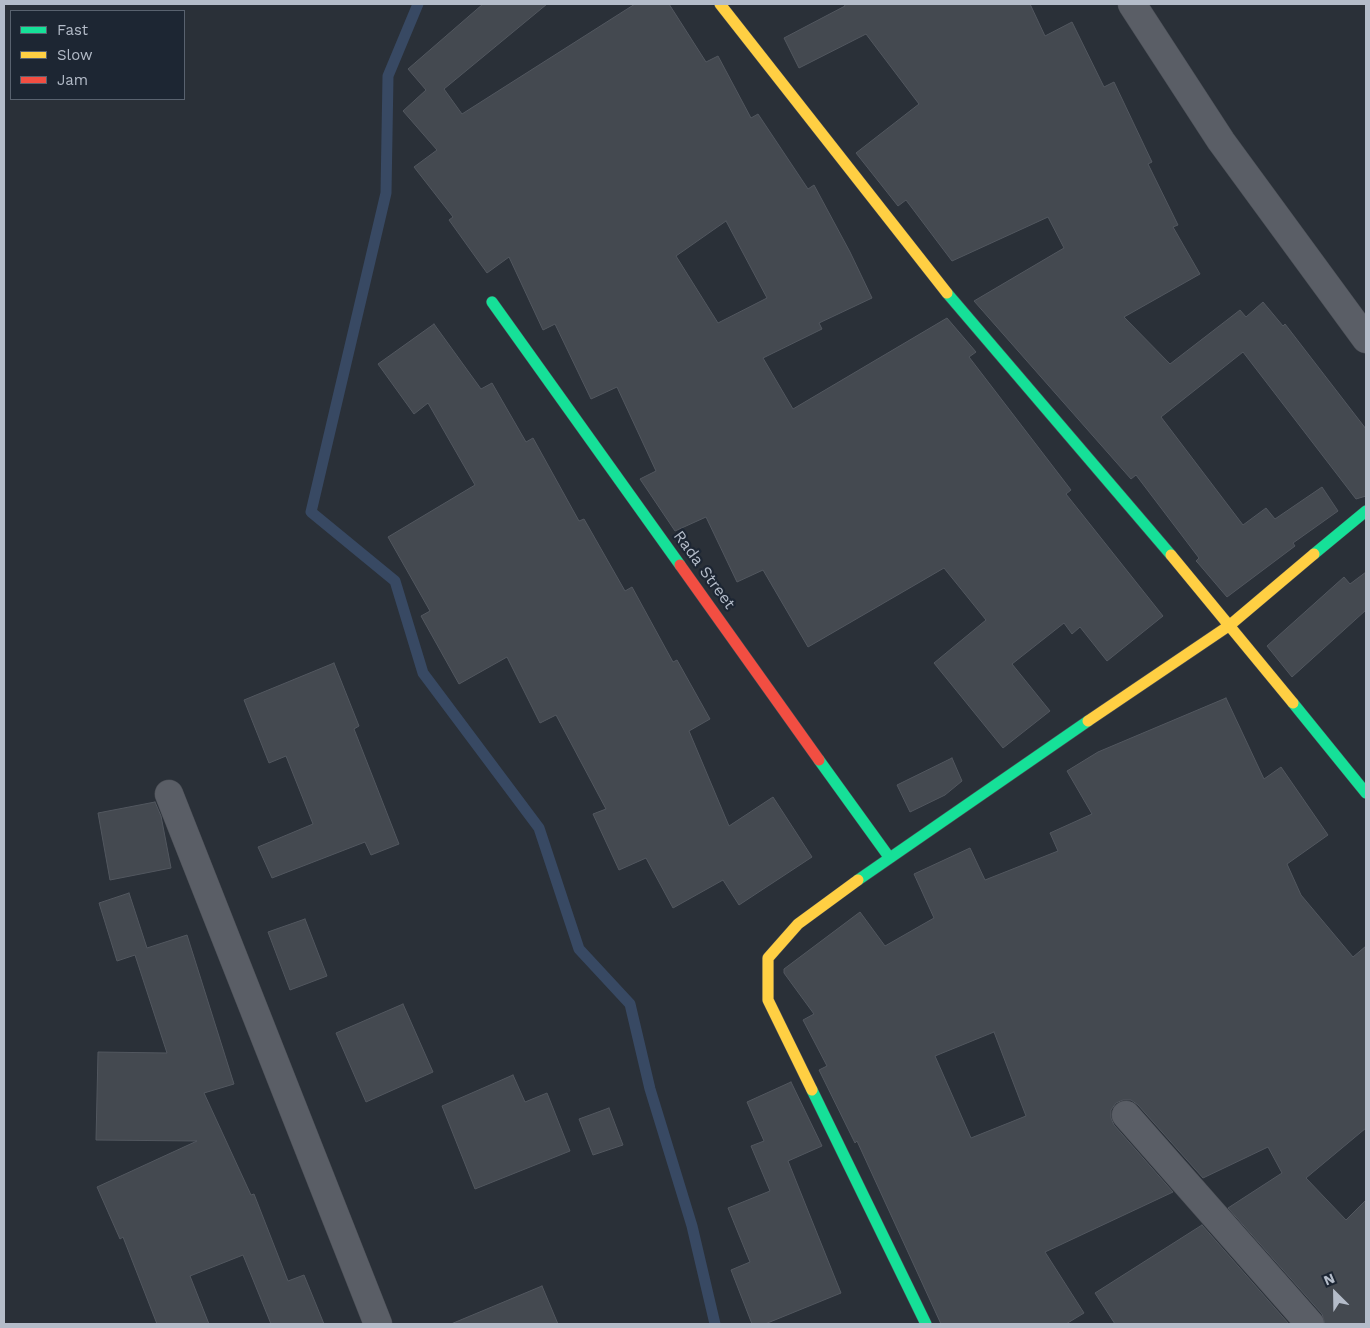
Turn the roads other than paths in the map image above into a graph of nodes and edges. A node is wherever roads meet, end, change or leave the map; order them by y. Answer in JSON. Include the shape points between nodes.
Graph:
{"nodes":[{"id":1,"x":720,"y":4,"type":"edge"},
{"id":2,"x":1132,"y":4,"type":"edge"},
{"id":3,"x":492,"y":302,"type":"dead end"},
{"id":4,"x":1366,"y":339,"type":"edge"},
{"id":5,"x":1366,"y":511,"type":"edge"},
{"id":6,"x":1230,"y":625,"type":"junction"},
{"id":7,"x":1366,"y":793,"type":"edge"},
{"id":8,"x":169,"y":794,"type":"dead end"},
{"id":9,"x":889,"y":857,"type":"junction"},
{"id":10,"x":1126,"y":1115,"type":"dead end"},
{"id":11,"x":378,"y":1324,"type":"edge"},
{"id":12,"x":926,"y":1324,"type":"edge"},
{"id":13,"x":1310,"y":1324,"type":"edge"}],
"edges":[{"from":1,"to":6,"type":"street","via":[[939,284]]},
{"from":2,"to":4,"type":"street","via":[[1220,141]]},
{"from":3,"to":9,"type":"street","name":"Rada Street"},
{"from":5,"to":6,"type":"street"},
{"from":6,"to":7,"type":"street"},
{"from":6,"to":9,"type":"street"},
{"from":8,"to":11,"type":"street"},
{"from":9,"to":12,"type":"street","via":[[798,924],[768,958],[768,1000]]},
{"from":10,"to":13,"type":"street"}]}
